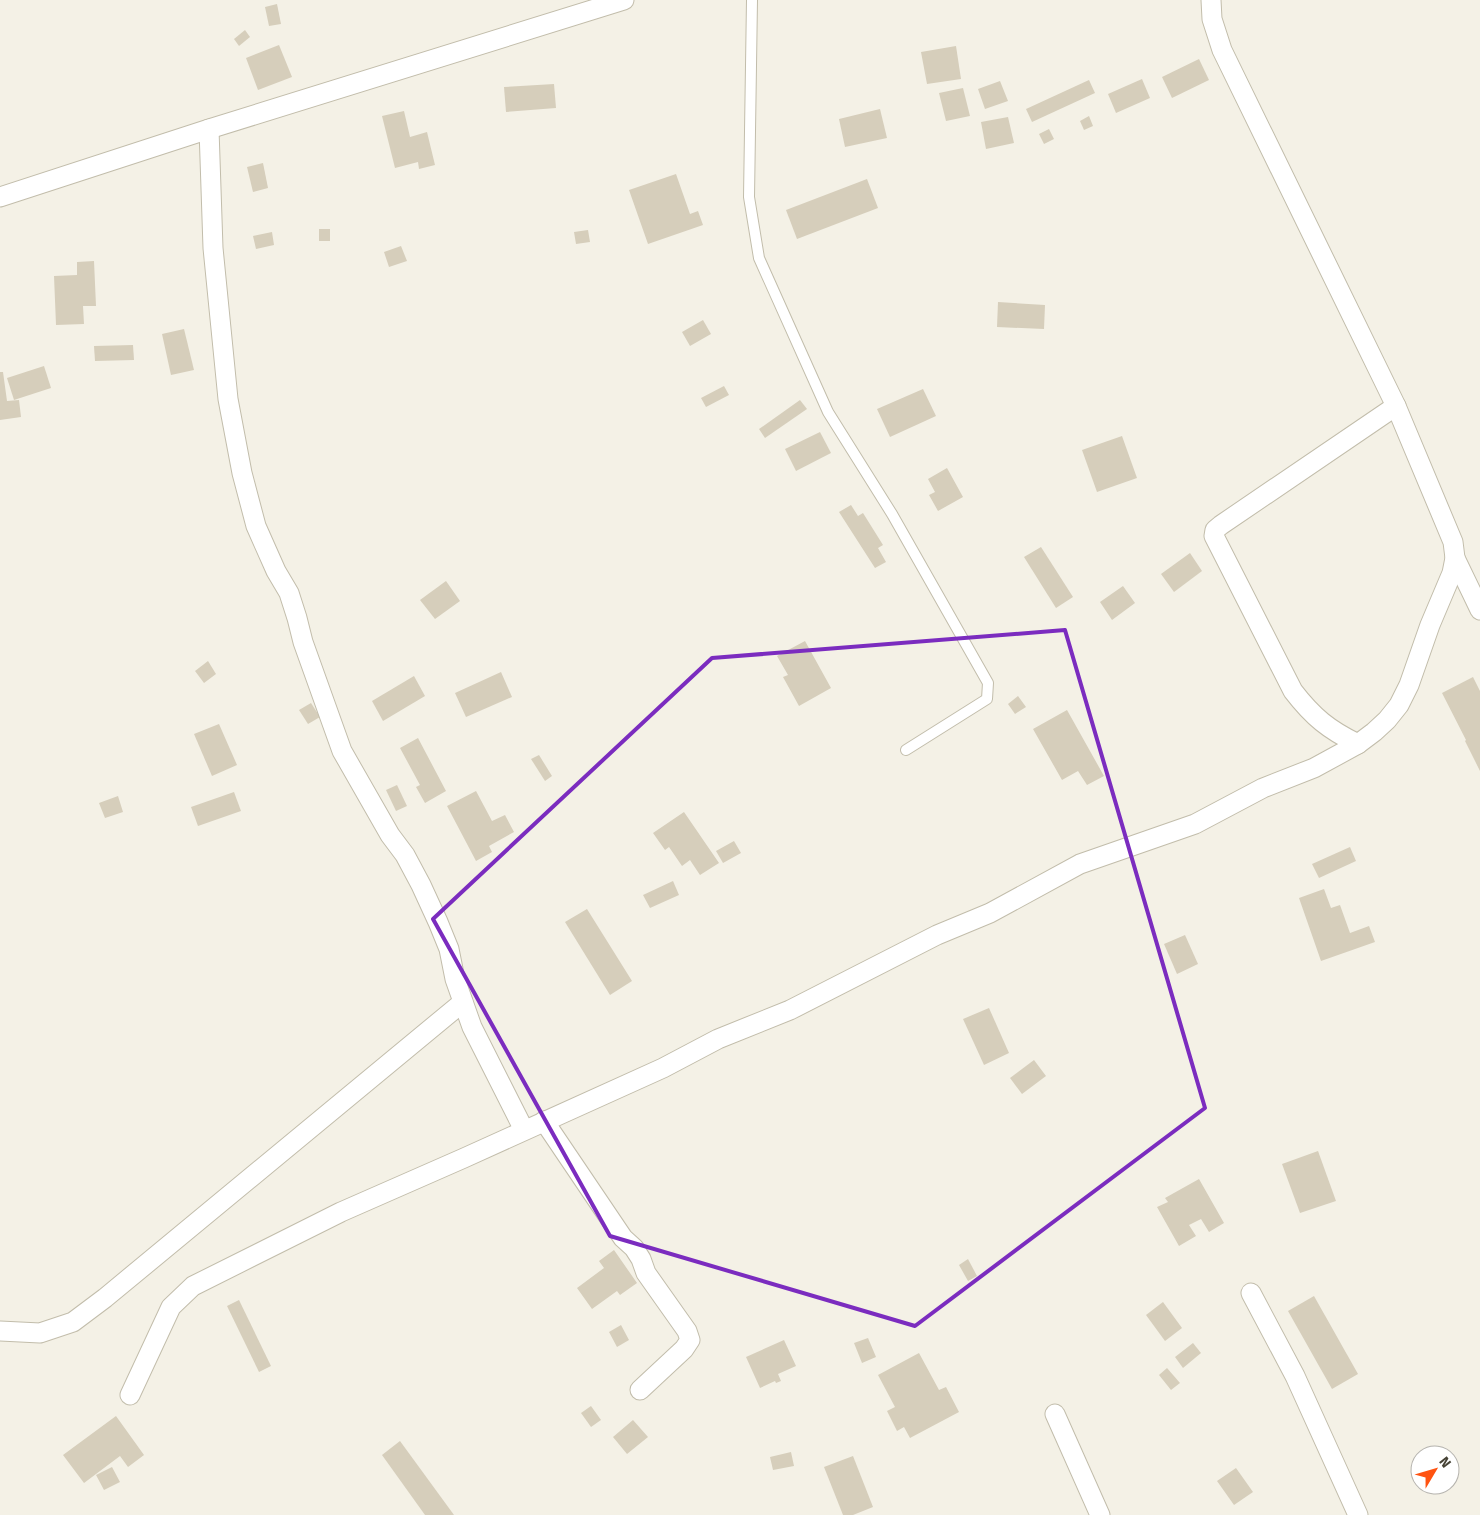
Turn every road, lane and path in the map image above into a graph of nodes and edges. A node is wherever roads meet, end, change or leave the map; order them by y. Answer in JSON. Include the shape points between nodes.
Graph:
{"nodes":[{"id":1,"x":624,"y":0,"type":"edge"},
{"id":2,"x":752,"y":0,"type":"edge"},
{"id":3,"x":1210,"y":0,"type":"edge"},
{"id":4,"x":209,"y":129,"type":"junction"},
{"id":5,"x":0,"y":197,"type":"edge"},
{"id":6,"x":1396,"y":406,"type":"junction"},
{"id":7,"x":1455,"y":558,"type":"junction"},
{"id":8,"x":1480,"y":610,"type":"edge"},
{"id":9,"x":1358,"y":744,"type":"junction"},
{"id":10,"x":906,"y":750,"type":"dead end"},
{"id":11,"x":463,"y":1002,"type":"junction"},
{"id":12,"x":544,"y":1121,"type":"junction"},
{"id":13,"x":524,"y":1130,"type":"junction"},
{"id":14,"x":1251,"y":1293,"type":"dead end"},
{"id":15,"x":0,"y":1331,"type":"edge"},
{"id":16,"x":640,"y":1390,"type":"dead end"},
{"id":17,"x":130,"y":1395,"type":"dead end"},
{"id":18,"x":1055,"y":1414,"type":"dead end"},
{"id":19,"x":1100,"y":1515,"type":"edge"},
{"id":20,"x":1358,"y":1515,"type":"edge"}],
"edges":[{"from":1,"to":4,"type":"street"},
{"from":2,"to":10,"type":"lane","via":[[749,197],[758,258],[828,412],[892,514],[988,683],[987,699]]},
{"from":3,"to":6,"type":"street","via":[[1222,50]]},
{"from":4,"to":5,"type":"street"},
{"from":4,"to":11,"type":"street","via":[[213,248],[228,399],[256,526],[289,593],[342,751],[421,885],[448,949]]},
{"from":6,"to":7,"type":"street","via":[[1443,516]]},
{"from":6,"to":9,"type":"street","via":[[1221,525],[1214,536],[1293,692],[1322,723]]},
{"from":7,"to":8,"type":"street"},
{"from":7,"to":9,"type":"street","via":[[1452,573],[1399,705],[1387,720]]},
{"from":9,"to":12,"type":"street","via":[[1195,824],[1080,864],[990,913],[937,935],[790,1010],[718,1038],[663,1068]]},
{"from":11,"to":13,"type":"street","via":[[472,1027]]},
{"from":11,"to":15,"type":"street","via":[[73,1322],[40,1333]]},
{"from":12,"to":13,"type":"street"},
{"from":12,"to":16,"type":"street","via":[[623,1238],[642,1259],[646,1273],[687,1331],[690,1340],[684,1350]]},
{"from":13,"to":17,"type":"street","via":[[341,1212],[192,1286],[171,1307]]},
{"from":14,"to":20,"type":"street","via":[[1295,1376]]},
{"from":18,"to":19,"type":"street"}]}
